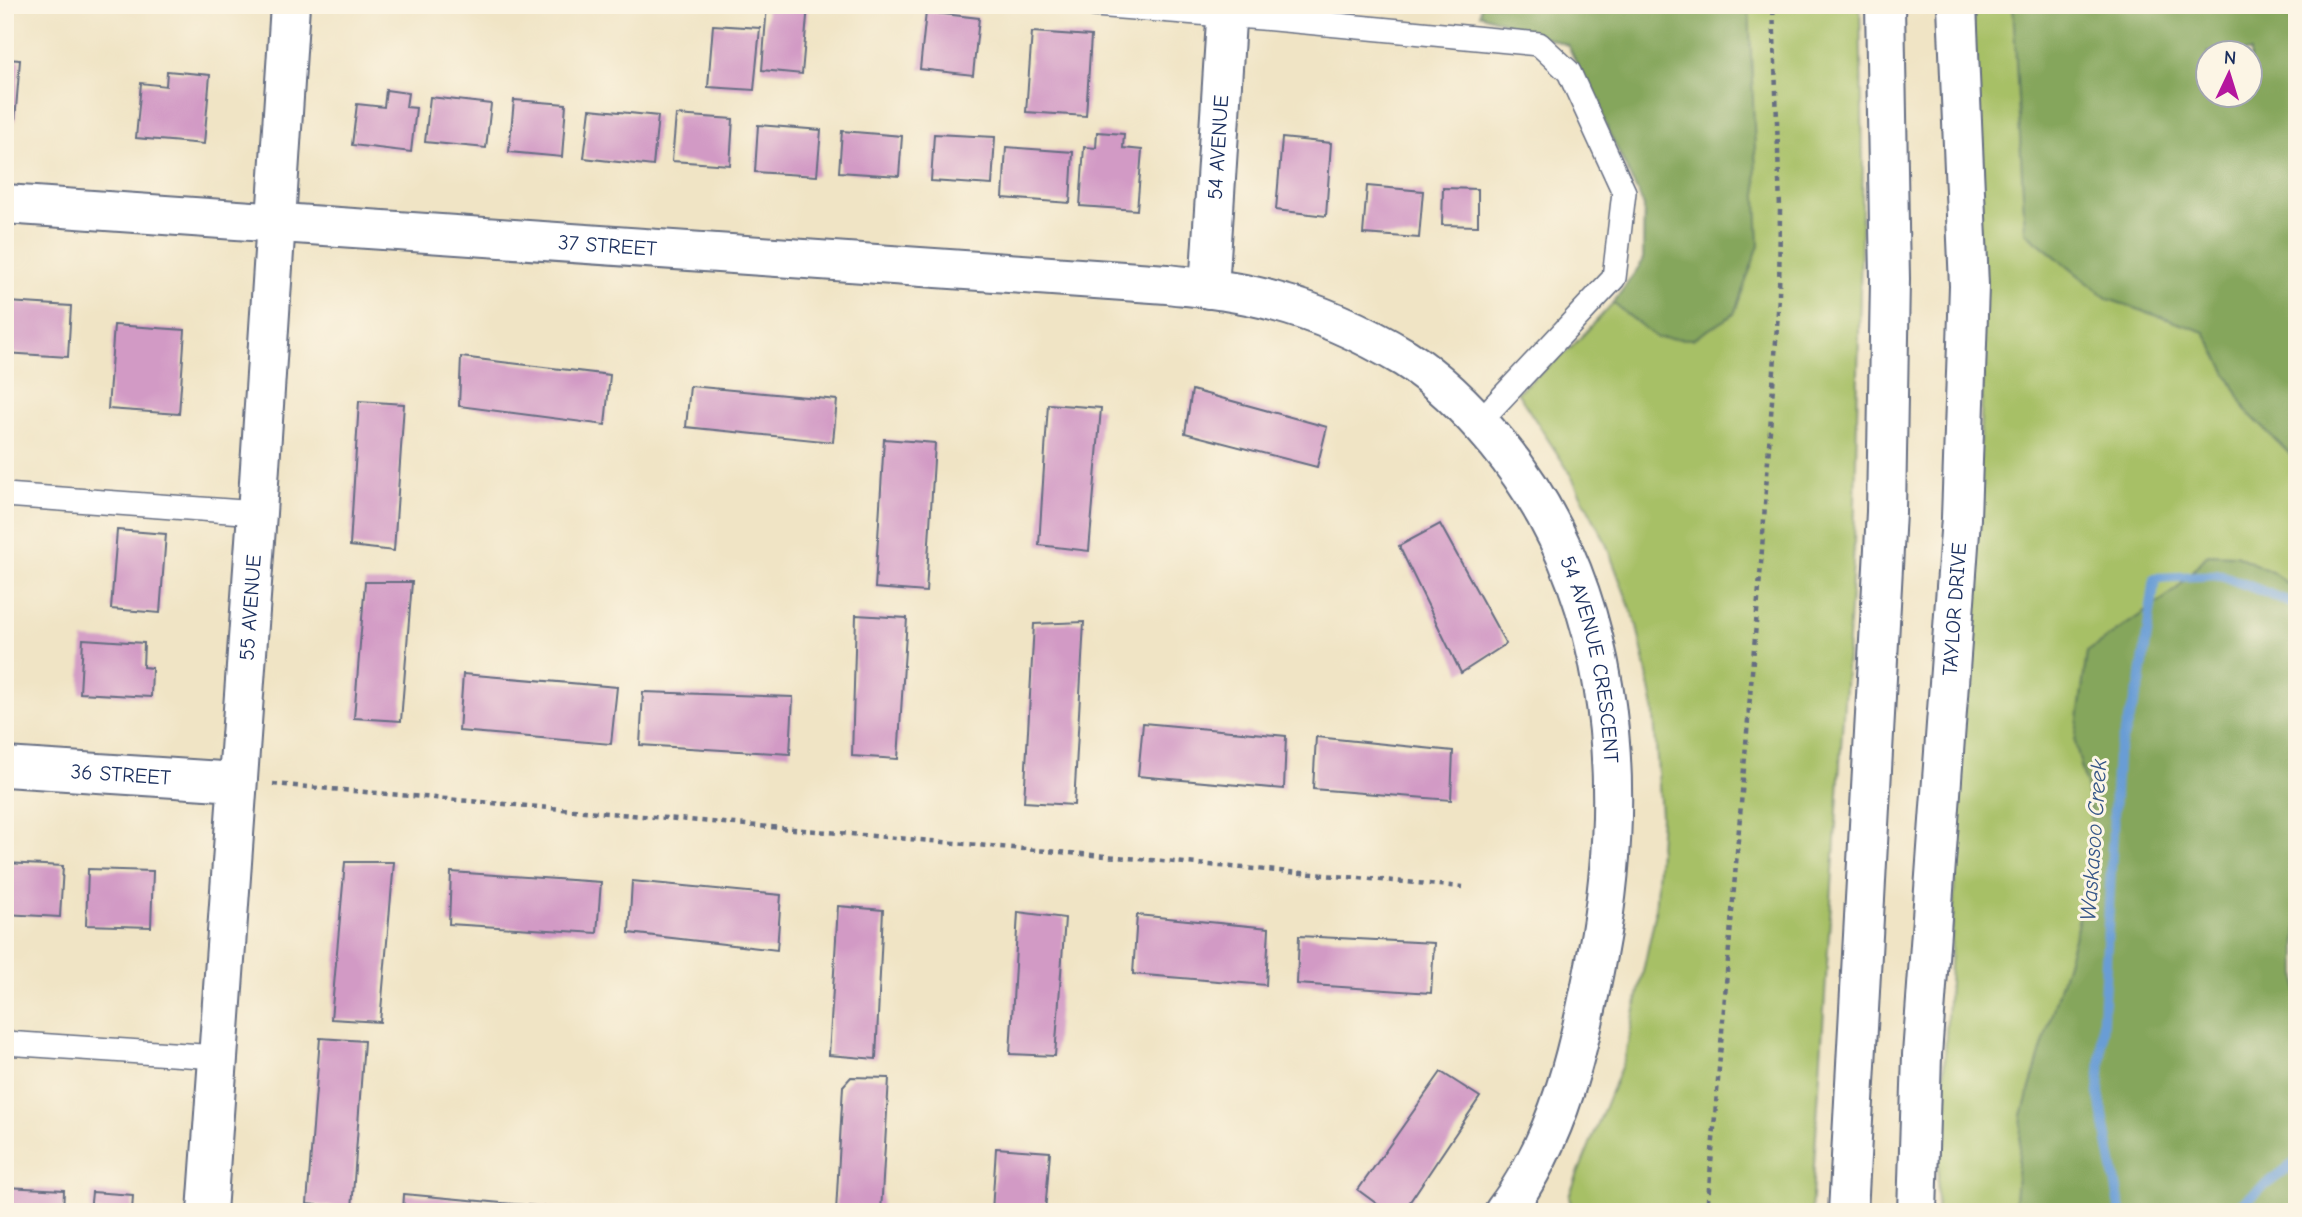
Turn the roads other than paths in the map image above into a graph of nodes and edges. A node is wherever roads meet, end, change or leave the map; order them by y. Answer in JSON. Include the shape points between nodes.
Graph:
{"nodes":[{"id":1,"x":290,"y":5,"type":"edge"},
{"id":2,"x":1095,"y":5,"type":"edge"},
{"id":3,"x":1885,"y":5,"type":"edge"},
{"id":4,"x":1957,"y":5,"type":"edge"},
{"id":5,"x":1227,"y":10,"type":"edge"},
{"id":6,"x":5,"y":204,"type":"edge"},
{"id":7,"x":275,"y":223,"type":"junction"},
{"id":8,"x":1209,"y":289,"type":"junction"},
{"id":9,"x":1479,"y":422,"type":"junction"},
{"id":10,"x":5,"y":495,"type":"edge"},
{"id":11,"x":257,"y":513,"type":"junction"},
{"id":12,"x":5,"y":766,"type":"edge"},
{"id":13,"x":237,"y":782,"type":"junction"},
{"id":14,"x":5,"y":1043,"type":"edge"},
{"id":15,"x":217,"y":1057,"type":"junction"},
{"id":16,"x":207,"y":1212,"type":"edge"},
{"id":17,"x":1504,"y":1212,"type":"edge"},
{"id":18,"x":1848,"y":1212,"type":"edge"},
{"id":19,"x":1917,"y":1212,"type":"edge"}],
"edges":[{"from":1,"to":7,"type":"street","name":"55 AVENUE"},
{"from":2,"to":5,"type":"lane"},
{"from":3,"to":18,"type":"street","via":[[1890,279],[1886,512]]},
{"from":4,"to":19,"type":"street","name":"TAYLOR DRIVE","via":[[1969,286],[1961,518],[1922,1055]]},
{"from":5,"to":8,"type":"street","name":"54 AVENUE"},
{"from":5,"to":9,"type":"lane","via":[[1539,44],[1569,72],[1624,192],[1614,278]]},
{"from":6,"to":7,"type":"street","name":"37 STREET"},
{"from":7,"to":8,"type":"street","name":"37 STREET"},
{"from":7,"to":11,"type":"street","name":"55 AVENUE"},
{"from":8,"to":9,"type":"street","name":"54 AVENUE CRESCENT","via":[[1272,300],[1362,335],[1406,359]]},
{"from":9,"to":17,"type":"street","name":"54 AVENUE CRESCENT","via":[[1532,490],[1578,588],[1596,647],[1608,711],[1613,786],[1612,854],[1602,930],[1569,1080],[1546,1141]]},
{"from":10,"to":11,"type":"lane"},
{"from":11,"to":13,"type":"street","name":"55 AVENUE"},
{"from":12,"to":13,"type":"street","name":"36 STREET"},
{"from":13,"to":15,"type":"street","name":"55 AVENUE"},
{"from":14,"to":15,"type":"lane"},
{"from":15,"to":16,"type":"street","name":"55 AVENUE"}]}
